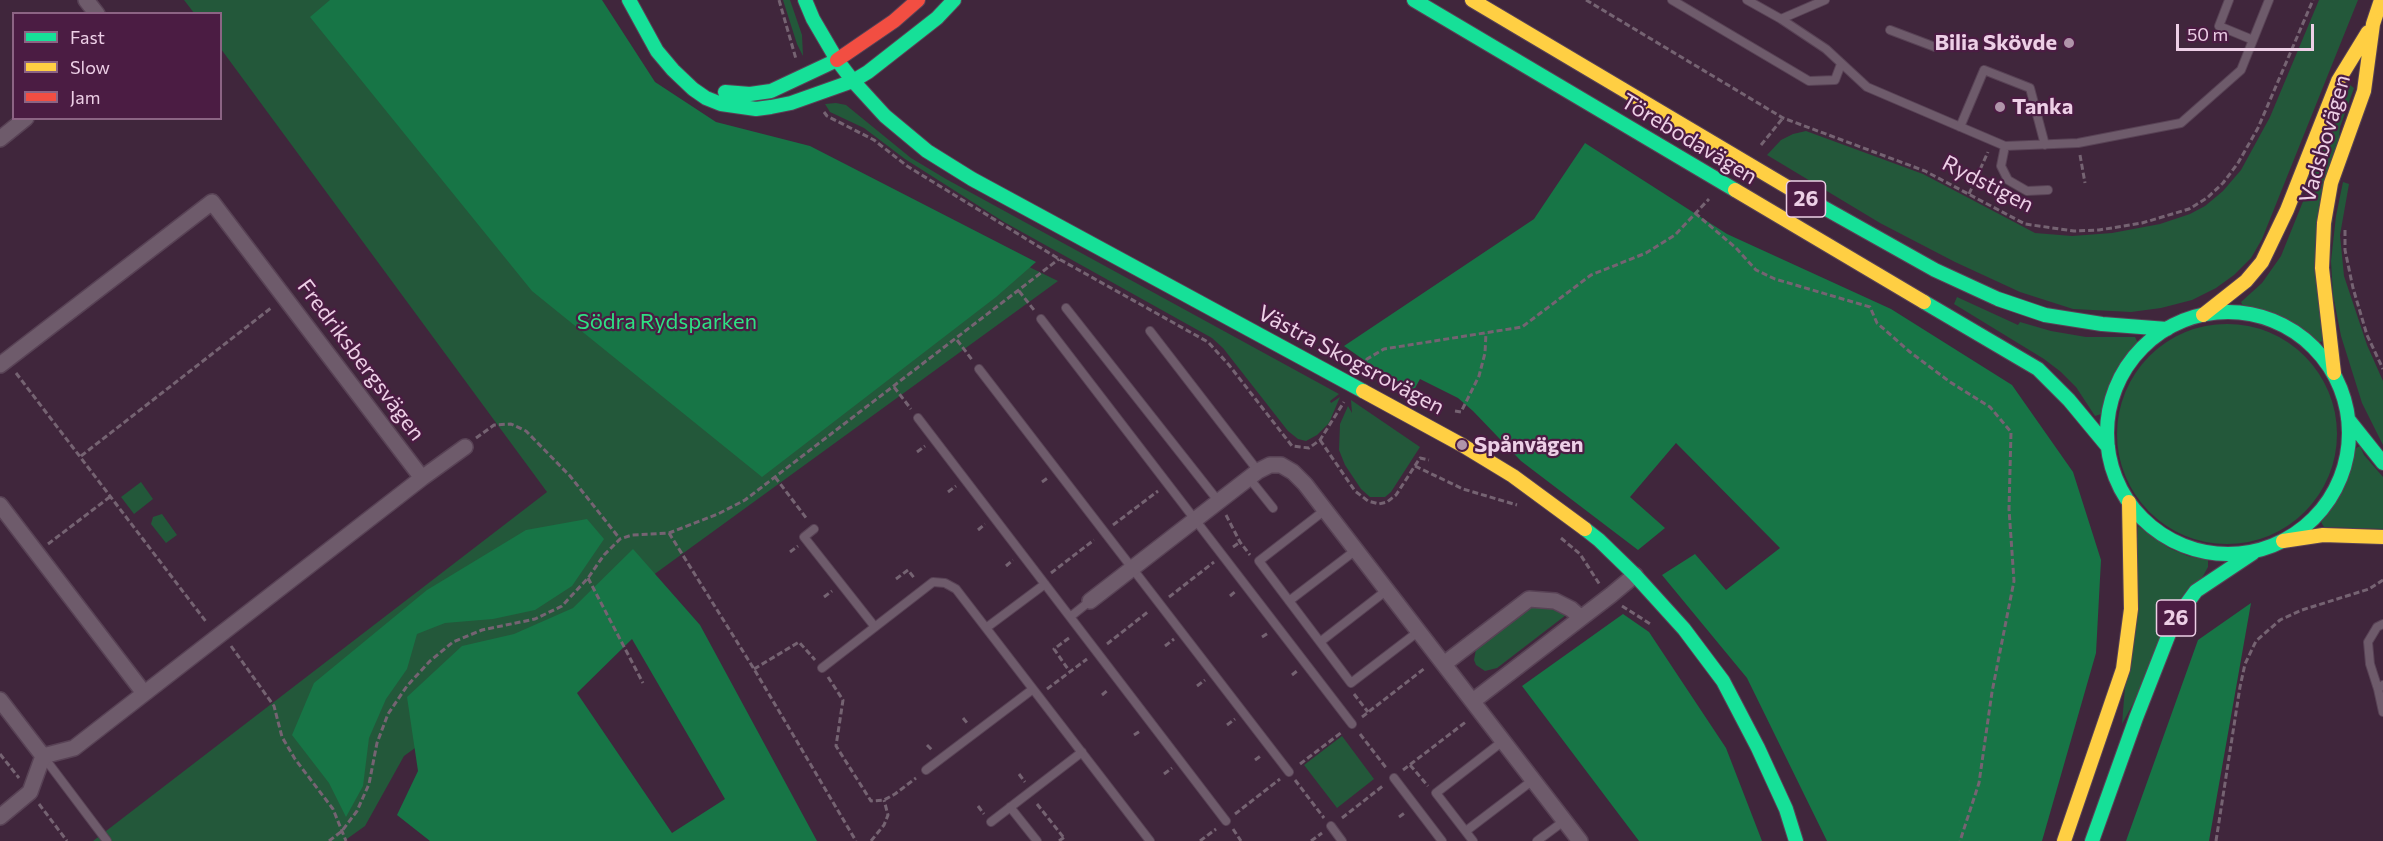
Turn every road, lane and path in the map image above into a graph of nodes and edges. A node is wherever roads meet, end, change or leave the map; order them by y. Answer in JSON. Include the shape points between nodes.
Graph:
{"nodes":[{"id":1,"x":86,"y":0,"type":"edge"},
{"id":2,"x":629,"y":0,"type":"edge"},
{"id":3,"x":779,"y":0,"type":"edge"},
{"id":4,"x":805,"y":0,"type":"edge"},
{"id":5,"x":918,"y":0,"type":"edge"},
{"id":6,"x":954,"y":0,"type":"edge"},
{"id":7,"x":1414,"y":0,"type":"edge"},
{"id":8,"x":1472,"y":0,"type":"edge"},
{"id":9,"x":1586,"y":0,"type":"edge"},
{"id":10,"x":1672,"y":0,"type":"edge"},
{"id":11,"x":1825,"y":0,"type":"edge"},
{"id":12,"x":2229,"y":0,"type":"edge"},
{"id":13,"x":2269,"y":0,"type":"edge"},
{"id":14,"x":2313,"y":0,"type":"edge"},
{"id":15,"x":2381,"y":0,"type":"edge"},
{"id":16,"x":1749,"y":1,"type":"edge"},
{"id":17,"x":95,"y":12,"type":"edge"},
{"id":18,"x":1781,"y":19,"type":"junction"},
{"id":19,"x":2373,"y":24,"type":"junction"},
{"id":20,"x":1890,"y":30,"type":"dead end"},
{"id":21,"x":2253,"y":40,"type":"junction"},
{"id":22,"x":1935,"y":47,"type":"dead end"},
{"id":23,"x":837,"y":60,"type":"junction"},
{"id":24,"x":1841,"y":64,"type":"junction"},
{"id":25,"x":799,"y":66,"type":"dead end"},
{"id":26,"x":673,"y":70,"type":"junction"},
{"id":27,"x":854,"y":81,"type":"junction"},
{"id":28,"x":819,"y":105,"type":"dead end"},
{"id":29,"x":1783,"y":118,"type":"junction"},
{"id":30,"x":24,"y":120,"type":"edge"},
{"id":31,"x":1960,"y":127,"type":"junction"},
{"id":32,"x":0,"y":139,"type":"edge"},
{"id":33,"x":1992,"y":141,"type":"junction"},
{"id":34,"x":2044,"y":145,"type":"junction"},
{"id":35,"x":2005,"y":146,"type":"junction"},
{"id":36,"x":2079,"y":150,"type":"dead end"},
{"id":37,"x":1755,"y":151,"type":"dead end"},
{"id":38,"x":2085,"y":183,"type":"dead end"},
{"id":39,"x":2048,"y":190,"type":"dead end"},
{"id":40,"x":1969,"y":194,"type":"junction"},
{"id":41,"x":1711,"y":197,"type":"dead end"},
{"id":42,"x":1695,"y":213,"type":"junction"},
{"id":43,"x":2345,"y":221,"type":"dead end"},
{"id":44,"x":1059,"y":259,"type":"junction"},
{"id":45,"x":1019,"y":291,"type":"junction"},
{"id":46,"x":285,"y":297,"type":"junction"},
{"id":47,"x":1066,"y":308,"type":"dead end"},
{"id":48,"x":2202,"y":315,"type":"junction"},
{"id":49,"x":1041,"y":319,"type":"joint"},
{"id":50,"x":2167,"y":329,"type":"junction"},
{"id":51,"x":1150,"y":331,"type":"dead end"},
{"id":52,"x":1486,"y":333,"type":"junction"},
{"id":53,"x":956,"y":339,"type":"junction"},
{"id":54,"x":3,"y":363,"type":"edge"},
{"id":55,"x":979,"y":369,"type":"joint"},
{"id":56,"x":2383,"y":369,"type":"edge"},
{"id":57,"x":1360,"y":373,"type":"dead end"},
{"id":58,"x":2334,"y":373,"type":"junction"},
{"id":59,"x":894,"y":387,"type":"junction"},
{"id":60,"x":1344,"y":402,"type":"dead end"},
{"id":61,"x":1455,"y":411,"type":"dead end"},
{"id":62,"x":918,"y":418,"type":"joint"},
{"id":63,"x":2349,"y":419,"type":"junction"},
{"id":64,"x":1320,"y":440,"type":"junction"},
{"id":65,"x":465,"y":447,"type":"joint"},
{"id":66,"x":2108,"y":447,"type":"junction"},
{"id":67,"x":81,"y":456,"type":"junction"},
{"id":68,"x":1429,"y":460,"type":"dead end"},
{"id":69,"x":2383,"y":463,"type":"edge"},
{"id":70,"x":1415,"y":466,"type":"junction"},
{"id":71,"x":1254,"y":475,"type":"junction"},
{"id":72,"x":422,"y":478,"type":"junction"},
{"id":73,"x":1167,"y":484,"type":"junction"},
{"id":74,"x":111,"y":496,"type":"junction"},
{"id":75,"x":1219,"y":502,"type":"junction"},
{"id":76,"x":2129,"y":502,"type":"junction"},
{"id":77,"x":0,"y":506,"type":"edge"},
{"id":78,"x":1522,"y":507,"type":"dead end"},
{"id":79,"x":1272,"y":508,"type":"dead end"},
{"id":80,"x":1325,"y":510,"type":"junction"},
{"id":81,"x":1195,"y":520,"type":"junction"},
{"id":82,"x":814,"y":529,"type":"dead end"},
{"id":83,"x":1105,"y":532,"type":"junction"},
{"id":84,"x":669,"y":533,"type":"junction"},
{"id":85,"x":1555,"y":534,"type":"dead end"},
{"id":86,"x":2383,"y":537,"type":"edge"},
{"id":87,"x":620,"y":539,"type":"junction"},
{"id":88,"x":2283,"y":541,"type":"junction"},
{"id":89,"x":1240,"y":542,"type":"junction"},
{"id":90,"x":1356,"y":550,"type":"junction"},
{"id":91,"x":2257,"y":550,"type":"junction"},
{"id":92,"x":36,"y":553,"type":"junction"},
{"id":93,"x":1223,"y":555,"type":"junction"},
{"id":94,"x":1259,"y":561,"type":"junction"},
{"id":95,"x":1132,"y":568,"type":"junction"},
{"id":96,"x":1635,"y":574,"type":"junction"},
{"id":97,"x":588,"y":579,"type":"junction"},
{"id":98,"x":896,"y":579,"type":"dead end"},
{"id":99,"x":2383,"y":580,"type":"edge"},
{"id":100,"x":1043,"y":582,"type":"junction"},
{"id":101,"x":924,"y":590,"type":"junction"},
{"id":102,"x":1387,"y":590,"type":"junction"},
{"id":103,"x":1611,"y":596,"type":"junction"},
{"id":104,"x":1090,"y":601,"type":"joint"},
{"id":105,"x":1289,"y":601,"type":"junction"},
{"id":106,"x":1160,"y":604,"type":"junction"},
{"id":107,"x":1070,"y":617,"type":"junction"},
{"id":108,"x":1581,"y":618,"type":"junction"},
{"id":109,"x":2383,"y":624,"type":"edge"},
{"id":110,"x":874,"y":627,"type":"junction"},
{"id":111,"x":986,"y":628,"type":"junction"},
{"id":112,"x":1656,"y":628,"type":"dead end"},
{"id":113,"x":1080,"y":630,"type":"junction"},
{"id":114,"x":1419,"y":631,"type":"junction"},
{"id":115,"x":219,"y":635,"type":"junction"},
{"id":116,"x":1320,"y":642,"type":"junction"},
{"id":117,"x":1097,"y":651,"type":"junction"},
{"id":118,"x":1444,"y":664,"type":"junction"},
{"id":119,"x":822,"y":668,"type":"junction"},
{"id":120,"x":1425,"y":668,"type":"dead end"},
{"id":121,"x":754,"y":669,"type":"junction"},
{"id":122,"x":1070,"y":672,"type":"junction"},
{"id":123,"x":643,"y":683,"type":"dead end"},
{"id":124,"x":1352,"y":683,"type":"junction"},
{"id":125,"x":2380,"y":687,"type":"edge"},
{"id":126,"x":1036,"y":692,"type":"junction"},
{"id":127,"x":144,"y":693,"type":"junction"},
{"id":128,"x":0,"y":700,"type":"edge"},
{"id":129,"x":1473,"y":701,"type":"junction"},
{"id":130,"x":1368,"y":712,"type":"junction"},
{"id":131,"x":2383,"y":712,"type":"edge"},
{"id":132,"x":1352,"y":724,"type":"junction"},
{"id":133,"x":1503,"y":741,"type":"junction"},
{"id":134,"x":1082,"y":752,"type":"junction"},
{"id":135,"x":43,"y":756,"type":"junction"},
{"id":136,"x":1410,"y":765,"type":"dead end"},
{"id":137,"x":926,"y":770,"type":"joint"},
{"id":138,"x":1289,"y":772,"type":"junction"},
{"id":139,"x":1394,"y":778,"type":"joint"},
{"id":140,"x":1533,"y":780,"type":"junction"},
{"id":141,"x":1028,"y":793,"type":"junction"},
{"id":142,"x":1436,"y":793,"type":"junction"},
{"id":143,"x":884,"y":800,"type":"junction"},
{"id":144,"x":1010,"y":807,"type":"junction"},
{"id":145,"x":0,"y":817,"type":"edge"},
{"id":146,"x":1226,"y":821,"type":"junction"},
{"id":147,"x":1564,"y":821,"type":"junction"},
{"id":148,"x":991,"y":822,"type":"dead end"},
{"id":149,"x":1331,"y":826,"type":"joint"},
{"id":150,"x":342,"y":831,"type":"junction"},
{"id":151,"x":1466,"y":831,"type":"junction"},
{"id":152,"x":107,"y":841,"type":"edge"},
{"id":153,"x":329,"y":841,"type":"edge"},
{"id":154,"x":346,"y":841,"type":"edge"},
{"id":155,"x":856,"y":841,"type":"edge"},
{"id":156,"x":871,"y":841,"type":"edge"},
{"id":157,"x":1036,"y":841,"type":"edge"},
{"id":158,"x":1059,"y":841,"type":"edge"},
{"id":159,"x":1150,"y":841,"type":"edge"},
{"id":160,"x":1200,"y":841,"type":"edge"},
{"id":161,"x":1342,"y":841,"type":"edge"},
{"id":162,"x":1442,"y":841,"type":"edge"},
{"id":163,"x":1473,"y":841,"type":"edge"},
{"id":164,"x":1537,"y":841,"type":"edge"},
{"id":165,"x":1580,"y":841,"type":"edge"},
{"id":166,"x":1796,"y":841,"type":"edge"},
{"id":167,"x":1960,"y":841,"type":"edge"},
{"id":168,"x":2064,"y":841,"type":"edge"},
{"id":169,"x":2092,"y":841,"type":"edge"},
{"id":170,"x":2216,"y":841,"type":"edge"}],
"edges":[{"from":1,"to":17,"type":"street"},
{"from":2,"to":26,"type":"main road","via":[[657,51]]},
{"from":3,"to":25,"type":"path"},
{"from":4,"to":23,"type":"main road","name":"Västra Skogsrovägen"},
{"from":5,"to":23,"type":"main road"},
{"from":6,"to":27,"type":"main road"},
{"from":7,"to":66,"type":"main road","name":"Törebodavägen","number":"26","via":[[2038,369],[2082,413]]},
{"from":8,"to":50,"type":"main road","name":"Törebodavägen","number":"26","via":[[1810,201],[1935,270],[2045,315]]},
{"from":9,"to":29,"type":"path","name":"Rydstigen"},
{"from":10,"to":24,"type":"lane","via":[[1809,81],[1835,80]]},
{"from":11,"to":18,"type":"lane"},
{"from":12,"to":21,"type":"lane","via":[[2219,26]]},
{"from":13,"to":21,"type":"lane"},
{"from":14,"to":40,"type":"path","name":"Rydstigen","via":[[2263,118],[2238,163],[2208,198],[2189,209],[2142,223],[2074,231],[2025,224]]},
{"from":15,"to":19,"type":"main road","name":"Vadsbovägen"},
{"from":16,"to":18,"type":"lane"},
{"from":18,"to":24,"type":"lane"},
{"from":19,"to":48,"type":"main road","name":"Vadsbovägen","via":[[2338,81],[2262,262],[2246,281]]},
{"from":19,"to":58,"type":"main road","name":"Vadsbovägen","via":[[2364,91],[2331,183],[2324,223],[2322,268]]},
{"from":20,"to":22,"type":"lane"},
{"from":21,"to":34,"type":"lane","via":[[2241,70],[2181,123],[2078,143]]},
{"from":23,"to":26,"type":"main road","via":[[771,91],[750,94],[707,88]]},
{"from":23,"to":27,"type":"main road","name":"Västra Skogsrovägen"},
{"from":24,"to":31,"type":"lane","via":[[1867,87]]},
{"from":26,"to":27,"type":"main road","via":[[706,98],[756,109],[791,103]]},
{"from":27,"to":96,"type":"main road","name":"Västra Skogsrovägen","via":[[885,116],[927,151],[1462,445],[1561,510]]},
{"from":28,"to":44,"type":"path","via":[[827,116],[874,140],[907,166]]},
{"from":29,"to":37,"type":"path"},
{"from":29,"to":40,"type":"path","name":"Rydstigen","via":[[1925,171]]},
{"from":30,"to":32,"type":"street"},
{"from":31,"to":33,"type":"lane"},
{"from":31,"to":34,"type":"lane","via":[[1984,70],[2030,88]]},
{"from":33,"to":35,"type":"lane"},
{"from":33,"to":40,"type":"path"},
{"from":34,"to":35,"type":"lane"},
{"from":35,"to":39,"type":"lane","via":[[2001,166],[2008,180],[2027,191]]},
{"from":36,"to":38,"type":"path"},
{"from":41,"to":42,"type":"path"},
{"from":42,"to":52,"type":"path","via":[[1675,235],[1646,253],[1591,275],[1522,327]]},
{"from":42,"to":167,"type":"path","via":[[1756,270],[1870,307],[1877,323],[1950,382],[1990,407],[2011,432],[2009,509],[2014,581],[1979,783]]},
{"from":43,"to":56,"type":"path","via":[[2353,288],[2367,335]]},
{"from":44,"to":45,"type":"path"},
{"from":44,"to":64,"type":"path","via":[[1208,342],[1292,446],[1309,448]]},
{"from":45,"to":49,"type":"path"},
{"from":45,"to":53,"type":"path"},
{"from":46,"to":54,"type":"street","name":"Fredriksbergsvägen","via":[[212,202]]},
{"from":46,"to":67,"type":"path"},
{"from":46,"to":72,"type":"street","name":"Fredriksbergsvägen"},
{"from":47,"to":75,"type":"lane"},
{"from":48,"to":50,"type":"main road","number":"26"},
{"from":48,"to":58,"type":"main road","number":"26","via":[[2241,313],[2278,322],[2304,338]]},
{"from":49,"to":73,"type":"lane"},
{"from":50,"to":66,"type":"main road","number":"26","via":[[2140,351],[2120,379],[2109,412]]},
{"from":51,"to":71,"type":"lane"},
{"from":52,"to":57,"type":"path","via":[[1384,349],[1367,359]]},
{"from":52,"to":61,"type":"path","via":[[1479,376],[1461,412]]},
{"from":53,"to":55,"type":"path"},
{"from":53,"to":59,"type":"path"},
{"from":54,"to":67,"type":"path"},
{"from":55,"to":83,"type":"lane"},
{"from":58,"to":63,"type":"main road","number":"26"},
{"from":59,"to":62,"type":"path"},
{"from":59,"to":84,"type":"path","via":[[745,500]]},
{"from":60,"to":64,"type":"path"},
{"from":62,"to":100,"type":"lane"},
{"from":63,"to":69,"type":"main road"},
{"from":63,"to":88,"type":"main road","number":"26","via":[[2347,456],[2335,490],[2313,520]]},
{"from":64,"to":70,"type":"path","via":[[1355,491],[1378,504],[1396,495]]},
{"from":65,"to":72,"type":"street"},
{"from":65,"to":87,"type":"path","via":[[494,425],[511,424],[526,431],[570,476]]},
{"from":66,"to":76,"type":"main road","number":"26","via":[[2115,475]]},
{"from":67,"to":74,"type":"path"},
{"from":68,"to":70,"type":"path","via":[[1420,458]]},
{"from":70,"to":78,"type":"path","via":[[1463,489]]},
{"from":71,"to":75,"type":"street"},
{"from":71,"to":79,"type":"lane"},
{"from":71,"to":80,"type":"street","via":[[1270,465],[1281,465],[1293,472]]},
{"from":72,"to":115,"type":"street"},
{"from":73,"to":81,"type":"lane"},
{"from":73,"to":83,"type":"path"},
{"from":74,"to":92,"type":"path"},
{"from":74,"to":115,"type":"path"},
{"from":75,"to":81,"type":"street"},
{"from":75,"to":89,"type":"path"},
{"from":76,"to":91,"type":"main road","number":"26","via":[[2158,531],[2195,549],[2236,554]]},
{"from":76,"to":168,"type":"main road","number":"26","via":[[2130,609],[2123,669]]},
{"from":77,"to":92,"type":"street"},
{"from":80,"to":90,"type":"street"},
{"from":80,"to":94,"type":"lane"},
{"from":81,"to":93,"type":"lane"},
{"from":81,"to":95,"type":"street"},
{"from":82,"to":110,"type":"lane","via":[[804,537]]},
{"from":83,"to":95,"type":"lane"},
{"from":83,"to":100,"type":"path"},
{"from":84,"to":87,"type":"path"},
{"from":84,"to":121,"type":"path"},
{"from":85,"to":103,"type":"path","via":[[1580,554]]},
{"from":86,"to":88,"type":"main road","via":[[2323,535]]},
{"from":87,"to":97,"type":"path"},
{"from":88,"to":91,"type":"main road","number":"26"},
{"from":89,"to":93,"type":"path"},
{"from":89,"to":94,"type":"path"},
{"from":90,"to":102,"type":"street"},
{"from":90,"to":105,"type":"lane"},
{"from":91,"to":169,"type":"main road","number":"26","via":[[2196,591],[2174,621]]},
{"from":92,"to":127,"type":"street"},
{"from":93,"to":106,"type":"path"},
{"from":93,"to":132,"type":"lane"},
{"from":94,"to":105,"type":"lane"},
{"from":95,"to":104,"type":"street"},
{"from":95,"to":106,"type":"lane"},
{"from":96,"to":103,"type":"street"},
{"from":96,"to":166,"type":"main road","name":"Västra Skogsrovägen","via":[[1723,681],[1786,809]]},
{"from":97,"to":123,"type":"path"},
{"from":97,"to":150,"type":"path","via":[[562,606],[535,620],[482,630],[453,642],[430,661],[388,714],[376,743],[369,783],[357,811]]},
{"from":98,"to":101,"type":"path","via":[[908,570]]},
{"from":99,"to":170,"type":"path","via":[[2369,589],[2302,609],[2264,631],[2256,641],[2240,687]]},
{"from":100,"to":107,"type":"lane"},
{"from":100,"to":111,"type":"lane"},
{"from":101,"to":110,"type":"lane"},
{"from":101,"to":111,"type":"lane","via":[[933,582],[956,589]]},
{"from":102,"to":114,"type":"street"},
{"from":102,"to":116,"type":"lane"},
{"from":103,"to":108,"type":"street"},
{"from":103,"to":112,"type":"path","via":[[1627,612]]},
{"from":104,"to":107,"type":"lane"},
{"from":105,"to":116,"type":"lane"},
{"from":106,"to":117,"type":"path"},
{"from":106,"to":138,"type":"lane"},
{"from":107,"to":113,"type":"lane"},
{"from":108,"to":118,"type":"street","via":[[1555,601],[1529,599]]},
{"from":108,"to":129,"type":"street"},
{"from":109,"to":125,"type":"lane","via":[[2368,642],[2370,664]]},
{"from":110,"to":119,"type":"lane"},
{"from":111,"to":126,"type":"lane"},
{"from":113,"to":117,"type":"lane"},
{"from":113,"to":122,"type":"path","via":[[1054,649]]},
{"from":114,"to":118,"type":"street"},
{"from":114,"to":124,"type":"lane"},
{"from":115,"to":127,"type":"street"},
{"from":115,"to":150,"type":"path","via":[[274,706],[282,737],[333,809]]},
{"from":116,"to":124,"type":"lane"},
{"from":117,"to":122,"type":"path"},
{"from":117,"to":146,"type":"lane"},
{"from":118,"to":129,"type":"street"},
{"from":119,"to":121,"type":"path","via":[[799,642]]},
{"from":119,"to":143,"type":"path","via":[[843,700],[836,746],[871,801]]},
{"from":120,"to":130,"type":"path"},
{"from":121,"to":155,"type":"path"},
{"from":122,"to":126,"type":"path"},
{"from":124,"to":130,"type":"path","via":[[1348,686]]},
{"from":125,"to":131,"type":"lane"},
{"from":126,"to":134,"type":"lane"},
{"from":126,"to":137,"type":"lane"},
{"from":127,"to":135,"type":"street","via":[[74,748]]},
{"from":128,"to":135,"type":"street"},
{"from":129,"to":133,"type":"street"},
{"from":130,"to":132,"type":"path"},
{"from":132,"to":138,"type":"path"},
{"from":132,"to":139,"type":"path"},
{"from":133,"to":140,"type":"street"},
{"from":133,"to":142,"type":"lane"},
{"from":134,"to":141,"type":"lane"},
{"from":134,"to":159,"type":"lane"},
{"from":135,"to":145,"type":"street","via":[[30,792]]},
{"from":135,"to":152,"type":"lane"},
{"from":136,"to":142,"type":"path"},
{"from":137,"to":143,"type":"path"},
{"from":138,"to":146,"type":"path"},
{"from":138,"to":149,"type":"path"},
{"from":139,"to":162,"type":"lane"},
{"from":140,"to":147,"type":"street"},
{"from":140,"to":151,"type":"lane"},
{"from":141,"to":144,"type":"lane"},
{"from":141,"to":158,"type":"path","via":[[1065,837]]},
{"from":142,"to":151,"type":"lane"},
{"from":143,"to":156,"type":"path","via":[[888,815]]},
{"from":144,"to":148,"type":"lane"},
{"from":144,"to":157,"type":"lane"},
{"from":146,"to":160,"type":"path"},
{"from":147,"to":164,"type":"lane"},
{"from":147,"to":165,"type":"street"},
{"from":149,"to":161,"type":"lane"},
{"from":150,"to":153,"type":"path"},
{"from":150,"to":154,"type":"path"},
{"from":151,"to":163,"type":"lane"}]}
